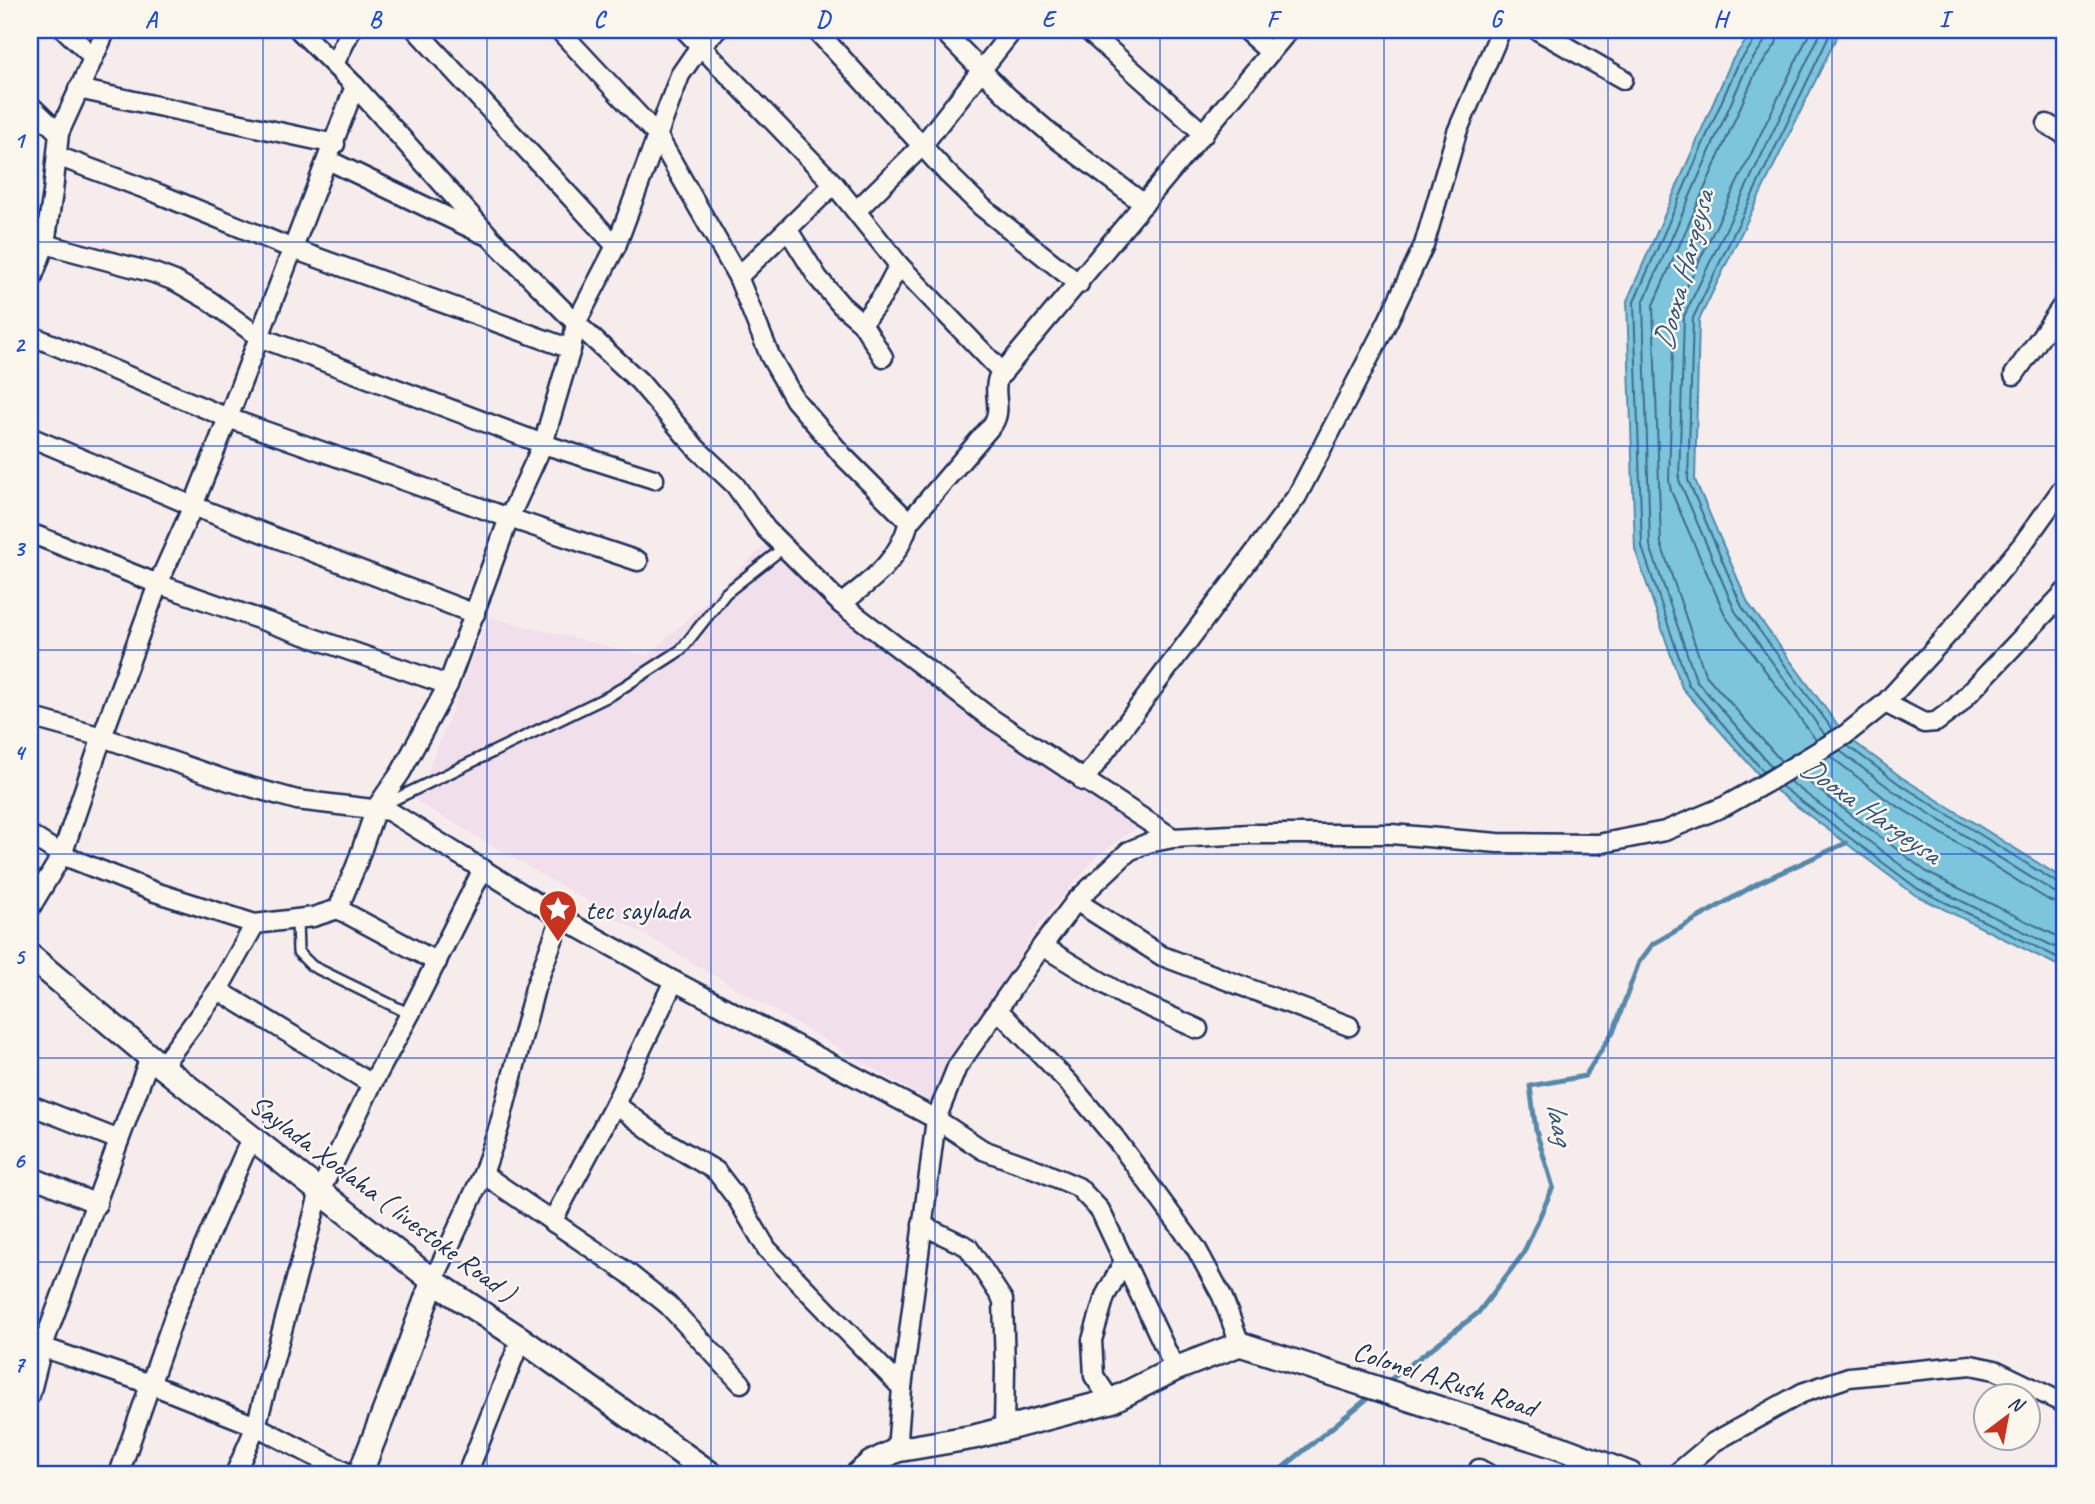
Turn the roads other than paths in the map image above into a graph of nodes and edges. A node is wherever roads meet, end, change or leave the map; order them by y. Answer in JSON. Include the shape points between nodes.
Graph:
{"nodes":[{"id":1,"x":65,"y":30,"type":"edge"},
{"id":2,"x":106,"y":30,"type":"edge"},
{"id":3,"x":299,"y":30,"type":"edge"},
{"id":4,"x":351,"y":30,"type":"edge"},
{"id":5,"x":416,"y":30,"type":"edge"},
{"id":6,"x":559,"y":30,"type":"edge"},
{"id":7,"x":685,"y":30,"type":"edge"},
{"id":8,"x":717,"y":30,"type":"edge"},
{"id":9,"x":817,"y":30,"type":"edge"},
{"id":10,"x":942,"y":30,"type":"edge"},
{"id":11,"x":1013,"y":30,"type":"edge"},
{"id":12,"x":1087,"y":30,"type":"edge"},
{"id":13,"x":1245,"y":30,"type":"edge"},
{"id":14,"x":1289,"y":30,"type":"edge"},
{"id":15,"x":1501,"y":30,"type":"edge"},
{"id":16,"x":1537,"y":30,"type":"edge"},
{"id":17,"x":700,"y":46,"type":"junction"},
{"id":18,"x":1270,"y":52,"type":"junction"},
{"id":19,"x":93,"y":57,"type":"junction"},
{"id":20,"x":334,"y":64,"type":"junction"},
{"id":21,"x":983,"y":69,"type":"junction"},
{"id":22,"x":1623,"y":79,"type":"dead end"},
{"id":23,"x":355,"y":86,"type":"junction"},
{"id":24,"x":78,"y":89,"type":"junction"},
{"id":25,"x":30,"y":105,"type":"edge"},
{"id":26,"x":2046,"y":124,"type":"dead end"},
{"id":27,"x":59,"y":133,"type":"junction"},
{"id":28,"x":1204,"y":134,"type":"junction"},
{"id":29,"x":657,"y":135,"type":"junction"},
{"id":30,"x":2065,"y":135,"type":"edge"},
{"id":31,"x":921,"y":147,"type":"junction"},
{"id":32,"x":331,"y":152,"type":"junction"},
{"id":33,"x":57,"y":156,"type":"junction"},
{"id":34,"x":834,"y":184,"type":"junction"},
{"id":35,"x":1144,"y":204,"type":"junction"},
{"id":36,"x":857,"y":210,"type":"junction"},
{"id":37,"x":788,"y":230,"type":"junction"},
{"id":38,"x":491,"y":238,"type":"junction"},
{"id":39,"x":45,"y":244,"type":"junction"},
{"id":40,"x":616,"y":246,"type":"junction"},
{"id":41,"x":293,"y":249,"type":"junction"},
{"id":42,"x":899,"y":265,"type":"junction"},
{"id":43,"x":738,"y":277,"type":"junction"},
{"id":44,"x":30,"y":284,"type":"edge"},
{"id":45,"x":1079,"y":284,"type":"junction"},
{"id":46,"x":2065,"y":302,"type":"edge"},
{"id":47,"x":576,"y":323,"type":"junction"},
{"id":48,"x":862,"y":323,"type":"junction"},
{"id":49,"x":30,"y":335,"type":"edge"},
{"id":50,"x":258,"y":337,"type":"junction"},
{"id":51,"x":571,"y":349,"type":"junction"},
{"id":52,"x":883,"y":357,"type":"dead end"},
{"id":53,"x":1003,"y":373,"type":"junction"},
{"id":54,"x":2014,"y":375,"type":"dead end"},
{"id":55,"x":228,"y":418,"type":"junction"},
{"id":56,"x":30,"y":437,"type":"edge"},
{"id":57,"x":543,"y":444,"type":"junction"},
{"id":58,"x":654,"y":479,"type":"dead end"},
{"id":59,"x":2065,"y":485,"type":"edge"},
{"id":60,"x":193,"y":506,"type":"junction"},
{"id":61,"x":509,"y":518,"type":"junction"},
{"id":62,"x":909,"y":522,"type":"junction"},
{"id":63,"x":30,"y":533,"type":"edge"},
{"id":64,"x":783,"y":548,"type":"junction"},
{"id":65,"x":638,"y":561,"type":"dead end"},
{"id":66,"x":158,"y":584,"type":"junction"},
{"id":67,"x":2065,"y":592,"type":"edge"},
{"id":68,"x":841,"y":604,"type":"junction"},
{"id":69,"x":475,"y":614,"type":"junction"},
{"id":70,"x":448,"y":685,"type":"junction"},
{"id":71,"x":1885,"y":703,"type":"junction"},
{"id":72,"x":30,"y":717,"type":"edge"},
{"id":73,"x":102,"y":737,"type":"junction"},
{"id":74,"x":1083,"y":781,"type":"junction"},
{"id":75,"x":376,"y":808,"type":"junction"},
{"id":76,"x":30,"y":835,"type":"edge"},
{"id":77,"x":1173,"y":838,"type":"junction"},
{"id":78,"x":62,"y":855,"type":"junction"},
{"id":79,"x":483,"y":869,"type":"junction"},
{"id":80,"x":1076,"y":901,"type":"junction"},
{"id":81,"x":30,"y":908,"type":"edge"},
{"id":82,"x":338,"y":909,"type":"junction"},
{"id":83,"x":561,"y":918,"type":"junction"},
{"id":84,"x":297,"y":920,"type":"junction"},
{"id":85,"x":255,"y":924,"type":"junction"},
{"id":86,"x":1042,"y":946,"type":"junction"},
{"id":87,"x":30,"y":956,"type":"edge"},
{"id":88,"x":437,"y":962,"type":"junction"},
{"id":89,"x":674,"y":981,"type":"junction"},
{"id":90,"x":218,"y":990,"type":"junction"},
{"id":91,"x":999,"y":1011,"type":"junction"},
{"id":92,"x":410,"y":1014,"type":"junction"},
{"id":93,"x":1349,"y":1026,"type":"dead end"},
{"id":94,"x":1198,"y":1029,"type":"dead end"},
{"id":95,"x":156,"y":1062,"type":"junction"},
{"id":96,"x":372,"y":1084,"type":"junction"},
{"id":97,"x":615,"y":1104,"type":"junction"},
{"id":98,"x":30,"y":1105,"type":"edge"},
{"id":99,"x":936,"y":1119,"type":"junction"},
{"id":100,"x":252,"y":1136,"type":"junction"},
{"id":101,"x":119,"y":1140,"type":"junction"},
{"id":102,"x":483,"y":1174,"type":"junction"},
{"id":103,"x":30,"y":1176,"type":"edge"},
{"id":104,"x":320,"y":1191,"type":"junction"},
{"id":105,"x":97,"y":1204,"type":"junction"},
{"id":106,"x":552,"y":1222,"type":"junction"},
{"id":107,"x":922,"y":1225,"type":"junction"},
{"id":108,"x":1123,"y":1263,"type":"junction"},
{"id":109,"x":433,"y":1281,"type":"junction"},
{"id":110,"x":521,"y":1339,"type":"junction"},
{"id":111,"x":1240,"y":1344,"type":"junction"},
{"id":112,"x":36,"y":1345,"type":"edge"},
{"id":113,"x":1175,"y":1369,"type":"junction"},
{"id":114,"x":741,"y":1383,"type":"dead end"},
{"id":115,"x":149,"y":1384,"type":"junction"},
{"id":116,"x":902,"y":1388,"type":"junction"},
{"id":117,"x":30,"y":1395,"type":"edge"},
{"id":118,"x":1111,"y":1401,"type":"junction"},
{"id":119,"x":2065,"y":1404,"type":"edge"},
{"id":120,"x":256,"y":1426,"type":"junction"},
{"id":121,"x":1004,"y":1429,"type":"junction"},
{"id":122,"x":897,"y":1450,"type":"junction"},
{"id":123,"x":119,"y":1474,"type":"edge"},
{"id":124,"x":235,"y":1474,"type":"edge"},
{"id":125,"x":349,"y":1474,"type":"edge"},
{"id":126,"x":360,"y":1474,"type":"edge"},
{"id":127,"x":467,"y":1474,"type":"edge"},
{"id":128,"x":711,"y":1474,"type":"edge"},
{"id":129,"x":858,"y":1474,"type":"edge"},
{"id":130,"x":1630,"y":1474,"type":"edge"},
{"id":131,"x":1676,"y":1474,"type":"edge"}],
"edges":[{"from":1,"to":19,"type":"street"},
{"from":2,"to":19,"type":"street"},
{"from":3,"to":20,"type":"street"},
{"from":4,"to":20,"type":"street"},
{"from":5,"to":40,"type":"street"},
{"from":6,"to":29,"type":"street"},
{"from":7,"to":17,"type":"street"},
{"from":8,"to":17,"type":"street"},
{"from":9,"to":31,"type":"street"},
{"from":10,"to":21,"type":"street"},
{"from":11,"to":21,"type":"street"},
{"from":12,"to":28,"type":"street"},
{"from":13,"to":18,"type":"street"},
{"from":14,"to":18,"type":"street"},
{"from":15,"to":74,"type":"street","via":[[1457,132],[1424,245],[1297,496]]},
{"from":16,"to":22,"type":"street"},
{"from":17,"to":29,"type":"street","via":[[680,75]]},
{"from":17,"to":34,"type":"street"},
{"from":18,"to":28,"type":"street"},
{"from":19,"to":24,"type":"street"},
{"from":20,"to":23,"type":"street"},
{"from":21,"to":31,"type":"street"},
{"from":21,"to":35,"type":"street","via":[[1057,139]]},
{"from":23,"to":32,"type":"street"},
{"from":23,"to":38,"type":"street"},
{"from":24,"to":27,"type":"street"},
{"from":24,"to":32,"type":"street"},
{"from":25,"to":27,"type":"street"},
{"from":26,"to":30,"type":"street"},
{"from":27,"to":33,"type":"street"},
{"from":28,"to":35,"type":"street"},
{"from":29,"to":40,"type":"street"},
{"from":29,"to":43,"type":"street"},
{"from":31,"to":36,"type":"street"},
{"from":31,"to":45,"type":"street","via":[[982,207]]},
{"from":32,"to":38,"type":"street"},
{"from":32,"to":41,"type":"street"},
{"from":33,"to":39,"type":"street"},
{"from":33,"to":41,"type":"street"},
{"from":34,"to":36,"type":"street"},
{"from":34,"to":37,"type":"street"},
{"from":35,"to":45,"type":"street"},
{"from":36,"to":42,"type":"street"},
{"from":37,"to":43,"type":"street"},
{"from":37,"to":48,"type":"street","via":[[818,278]]},
{"from":38,"to":47,"type":"street"},
{"from":39,"to":44,"type":"street"},
{"from":39,"to":50,"type":"street","via":[[175,281]]},
{"from":40,"to":47,"type":"street"},
{"from":41,"to":50,"type":"street"},
{"from":41,"to":51,"type":"street"},
{"from":42,"to":48,"type":"street"},
{"from":42,"to":53,"type":"street"},
{"from":43,"to":62,"type":"street","via":[[770,356],[794,400]]},
{"from":45,"to":53,"type":"street"},
{"from":46,"to":54,"type":"street"},
{"from":47,"to":51,"type":"street"},
{"from":47,"to":64,"type":"street","via":[[639,381],[696,448],[735,485]]},
{"from":48,"to":52,"type":"street"},
{"from":49,"to":55,"type":"street"},
{"from":50,"to":55,"type":"street"},
{"from":50,"to":57,"type":"street"},
{"from":51,"to":57,"type":"street"},
{"from":53,"to":62,"type":"street","via":[[996,383],[1000,410],[993,424]]},
{"from":55,"to":60,"type":"street"},
{"from":55,"to":61,"type":"street"},
{"from":56,"to":60,"type":"street"},
{"from":57,"to":58,"type":"street"},
{"from":57,"to":61,"type":"street"},
{"from":59,"to":71,"type":"street","via":[[2022,545]]},
{"from":60,"to":66,"type":"street"},
{"from":60,"to":69,"type":"street"},
{"from":61,"to":65,"type":"street"},
{"from":61,"to":69,"type":"street"},
{"from":62,"to":68,"type":"street","via":[[896,554]]},
{"from":63,"to":66,"type":"street"},
{"from":64,"to":68,"type":"street"},
{"from":64,"to":75,"type":"lane","via":[[726,593],[681,650],[623,688]]},
{"from":66,"to":70,"type":"street"},
{"from":66,"to":73,"type":"street"},
{"from":67,"to":71,"type":"street","via":[[1936,722],[1924,723]]},
{"from":68,"to":74,"type":"street","via":[[989,717]]},
{"from":69,"to":70,"type":"street"},
{"from":70,"to":75,"type":"street"},
{"from":71,"to":77,"type":"street","via":[[1845,735],[1725,806],[1665,831],[1598,844],[1498,843],[1391,834]]},
{"from":72,"to":73,"type":"street"},
{"from":73,"to":75,"type":"street","via":[[297,800]]},
{"from":73,"to":78,"type":"street"},
{"from":74,"to":77,"type":"street"},
{"from":75,"to":79,"type":"street","via":[[389,811]]},
{"from":75,"to":82,"type":"street"},
{"from":76,"to":78,"type":"street"},
{"from":77,"to":80,"type":"street","via":[[1129,851]]},
{"from":78,"to":81,"type":"street"},
{"from":78,"to":85,"type":"street","via":[[155,892]]},
{"from":79,"to":83,"type":"street"},
{"from":79,"to":88,"type":"street"},
{"from":80,"to":86,"type":"street"},
{"from":80,"to":93,"type":"street","via":[[1162,956]]},
{"from":82,"to":84,"type":"street"},
{"from":82,"to":88,"type":"street"},
{"from":83,"to":89,"type":"street"},
{"from":83,"to":102,"type":"street","via":[[535,988]]},
{"from":84,"to":85,"type":"street"},
{"from":84,"to":92,"type":"lane","via":[[298,952],[312,966]]},
{"from":85,"to":90,"type":"street"},
{"from":86,"to":91,"type":"street"},
{"from":86,"to":94,"type":"street","via":[[1123,995]]},
{"from":87,"to":95,"type":"street","name":"Saylada Xoolaha ( livestoke Road )"},
{"from":88,"to":92,"type":"street"},
{"from":89,"to":97,"type":"street"},
{"from":89,"to":99,"type":"street"},
{"from":90,"to":95,"type":"street"},
{"from":90,"to":96,"type":"street"},
{"from":91,"to":99,"type":"street","via":[[957,1067]]},
{"from":91,"to":111,"type":"street","via":[[1069,1083],[1196,1248],[1222,1296]]},
{"from":92,"to":96,"type":"street"},
{"from":95,"to":100,"type":"street","name":"Saylada Xoolaha ( livestoke Road )"},
{"from":95,"to":101,"type":"street"},
{"from":96,"to":104,"type":"street"},
{"from":97,"to":106,"type":"street"},
{"from":97,"to":116,"type":"street","via":[[716,1171],[767,1249]]},
{"from":98,"to":101,"type":"street"},
{"from":99,"to":107,"type":"street"},
{"from":99,"to":108,"type":"street","via":[[983,1150],[1078,1187],[1100,1210]]},
{"from":100,"to":104,"type":"street","name":"Saylada Xoolaha ( livestoke Road )"},
{"from":100,"to":115,"type":"street"},
{"from":101,"to":105,"type":"street"},
{"from":102,"to":106,"type":"street"},
{"from":102,"to":109,"type":"street"},
{"from":103,"to":105,"type":"street"},
{"from":104,"to":109,"type":"street","name":"Saylada Xoolaha ( livestoke Road )"},
{"from":104,"to":120,"type":"street"},
{"from":105,"to":112,"type":"street"},
{"from":106,"to":114,"type":"street","via":[[668,1305]]},
{"from":107,"to":116,"type":"street"},
{"from":107,"to":121,"type":"street","via":[[968,1247],[1003,1300]]},
{"from":108,"to":113,"type":"street"},
{"from":108,"to":118,"type":"street","via":[[1105,1296],[1092,1340],[1094,1376]]},
{"from":109,"to":110,"type":"street","name":"Saylada Xoolaha ( livestoke Road )"},
{"from":109,"to":126,"type":"street"},
{"from":110,"to":127,"type":"street"},
{"from":110,"to":128,"type":"street","name":"Saylada Xoolaha ( livestoke Road )"},
{"from":111,"to":113,"type":"street"},
{"from":111,"to":130,"type":"street","name":"Colonel A.Rush Road"},
{"from":112,"to":115,"type":"street"},
{"from":112,"to":117,"type":"street"},
{"from":113,"to":118,"type":"street"},
{"from":115,"to":120,"type":"street"},
{"from":115,"to":123,"type":"street"},
{"from":116,"to":122,"type":"street"},
{"from":118,"to":121,"type":"street"},
{"from":119,"to":131,"type":"street","via":[[1995,1370],[1971,1365],[1849,1377],[1802,1393],[1714,1442]]},
{"from":120,"to":124,"type":"street"},
{"from":120,"to":125,"type":"street"},
{"from":121,"to":122,"type":"street"},
{"from":122,"to":129,"type":"street"}]}
